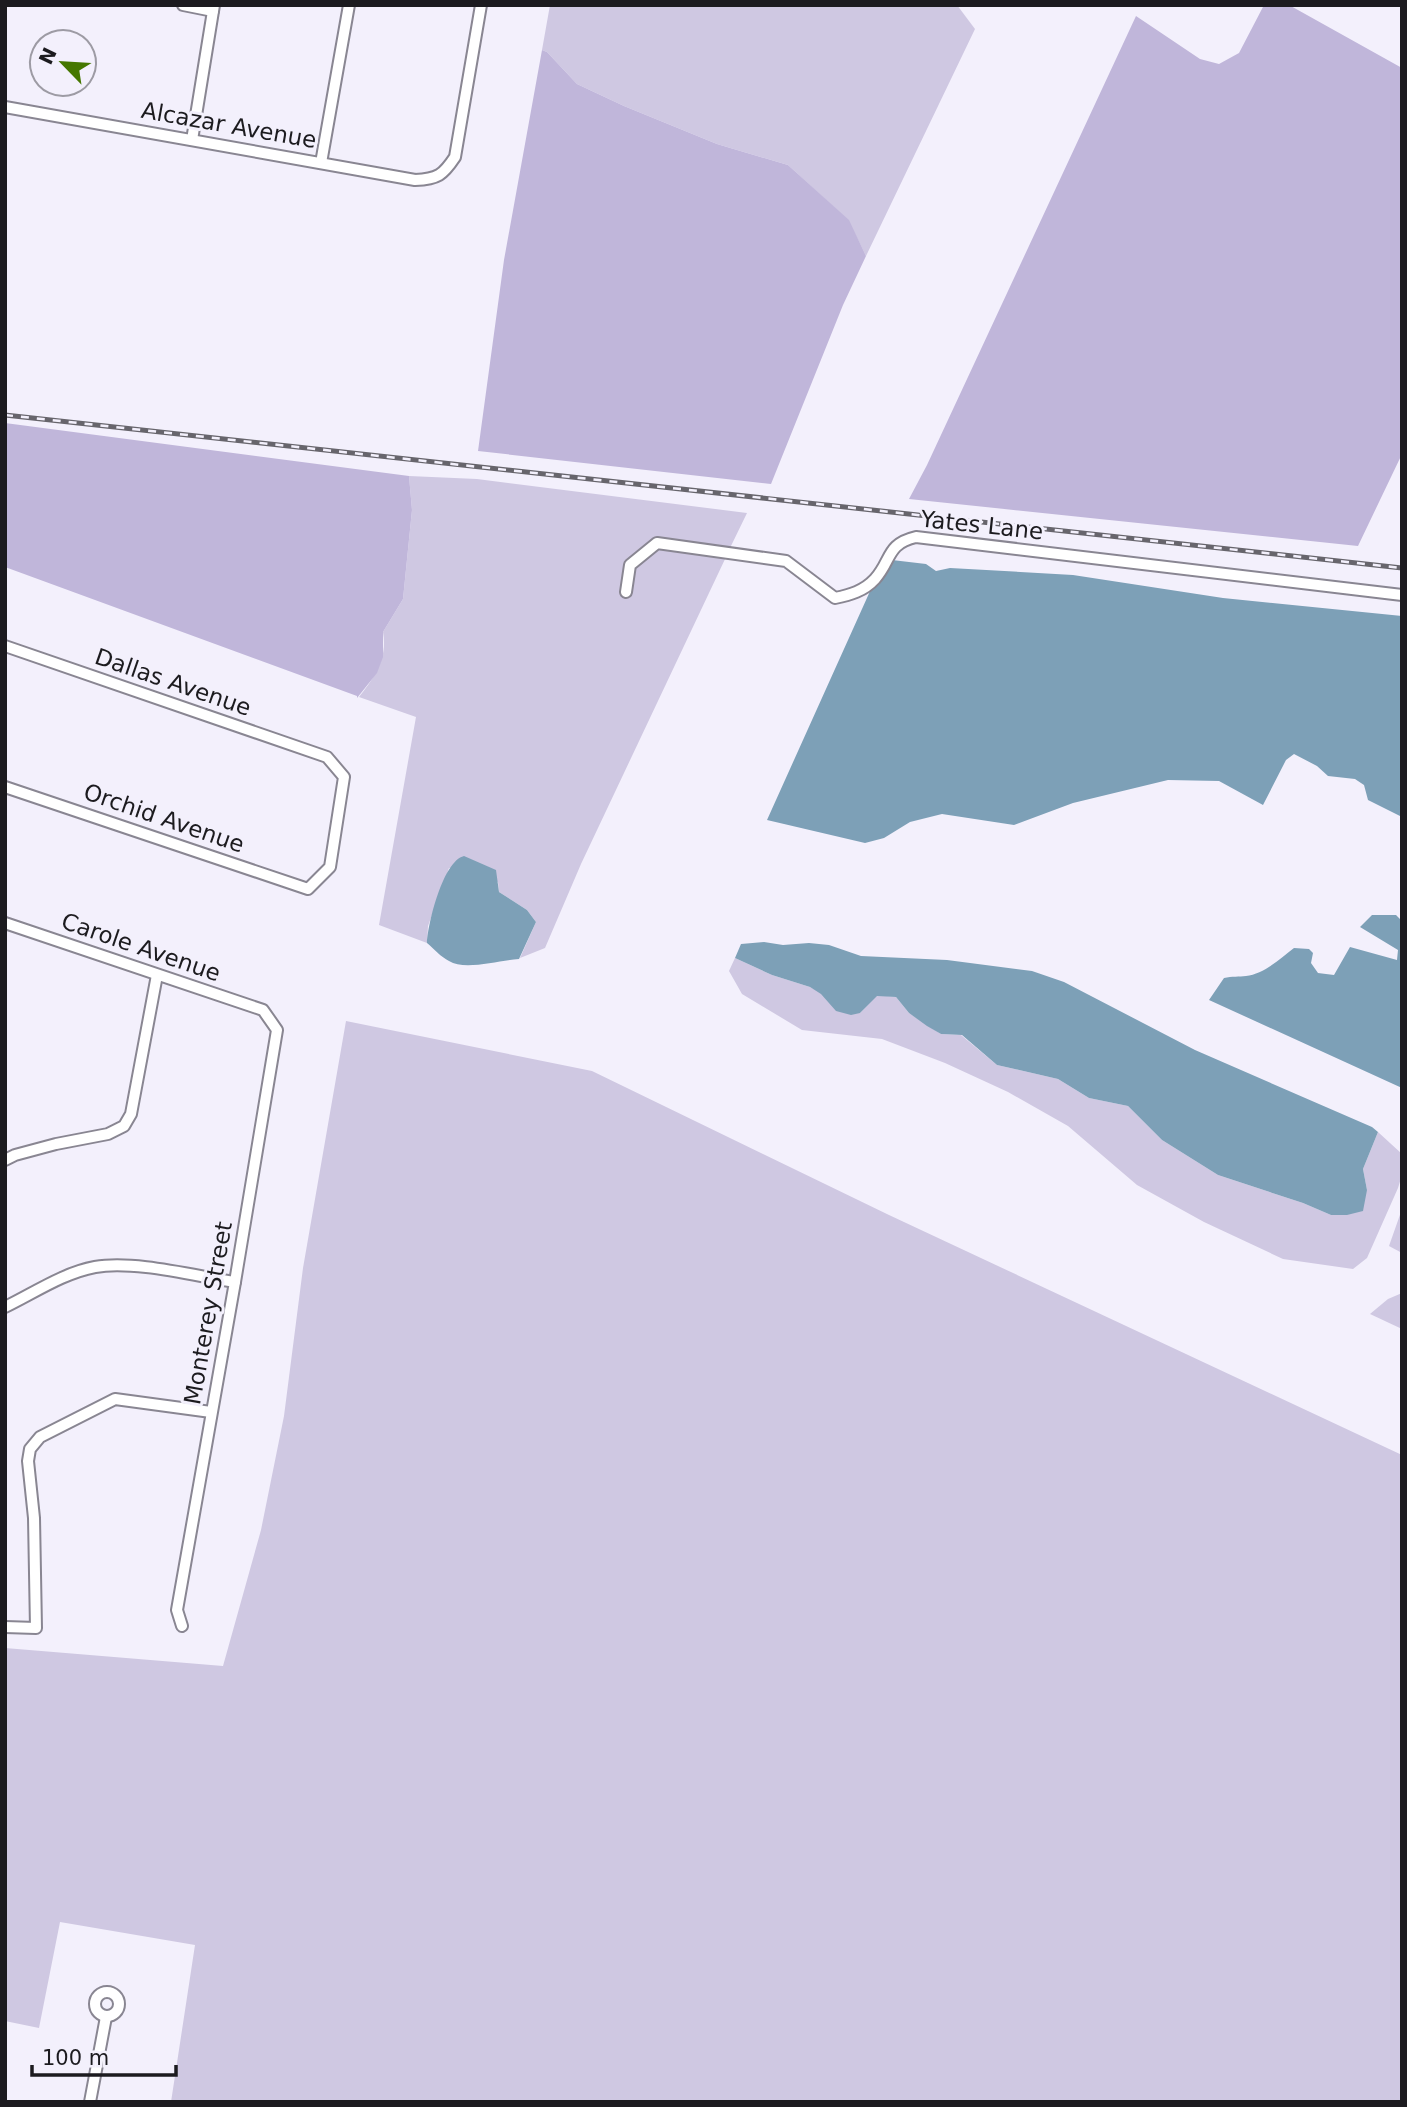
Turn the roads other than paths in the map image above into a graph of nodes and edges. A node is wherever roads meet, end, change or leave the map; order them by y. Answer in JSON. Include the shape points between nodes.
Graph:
{"nodes":[{"id":1,"x":183,"y":5,"type":"edge"},
{"id":2,"x":349,"y":5,"type":"edge"},
{"id":3,"x":481,"y":5,"type":"edge"},
{"id":4,"x":214,"y":8,"type":"edge"},
{"id":5,"x":5,"y":107,"type":"edge"},
{"id":6,"x":192,"y":140,"type":"junction"},
{"id":7,"x":321,"y":163,"type":"junction"},
{"id":8,"x":626,"y":592,"type":"dead end"},
{"id":9,"x":1402,"y":595,"type":"edge"},
{"id":10,"x":5,"y":646,"type":"edge"},
{"id":11,"x":5,"y":787,"type":"edge"},
{"id":12,"x":309,"y":889,"type":"joint"},
{"id":13,"x":5,"y":923,"type":"edge"},
{"id":14,"x":156,"y":975,"type":"junction"},
{"id":15,"x":263,"y":1010,"type":"joint"},
{"id":16,"x":5,"y":1160,"type":"edge"},
{"id":17,"x":235,"y":1282,"type":"junction"},
{"id":18,"x":5,"y":1307,"type":"edge"},
{"id":19,"x":211,"y":1412,"type":"junction"},
{"id":20,"x":5,"y":1626,"type":"edge"},
{"id":21,"x":182,"y":1626,"type":"dead end"},
{"id":22,"x":106,"y":2017,"type":"dead end"},
{"id":23,"x":90,"y":2102,"type":"edge"}],
"edges":[{"from":1,"to":4,"type":"street"},
{"from":2,"to":7,"type":"street"},
{"from":3,"to":7,"type":"street","name":"Alcazar Avenue","via":[[455,157],[444,173],[431,180],[415,180]]},
{"from":4,"to":6,"type":"street"},
{"from":5,"to":6,"type":"street","name":"Alcazar Avenue"},
{"from":6,"to":7,"type":"street","name":"Alcazar Avenue"},
{"from":8,"to":9,"type":"street","name":"Yates Lane","via":[[630,565],[657,543],[786,561],[835,598],[851,595],[875,578],[892,548],[916,537]]},
{"from":10,"to":12,"type":"street","name":"Dallas Avenue","via":[[327,757],[344,777],[330,867]]},
{"from":11,"to":12,"type":"street","name":"Orchid Avenue"},
{"from":13,"to":14,"type":"street","name":"Carole Avenue"},
{"from":14,"to":15,"type":"street","name":"Carole Avenue"},
{"from":14,"to":16,"type":"street","via":[[131,1114],[124,1126]]},
{"from":15,"to":17,"type":"street","name":"Monterey Street","via":[[277,1030]]},
{"from":17,"to":18,"type":"street","via":[[144,1268],[95,1267]]},
{"from":17,"to":19,"type":"street","name":"Monterey Street"},
{"from":19,"to":20,"type":"street","via":[[115,1399],[40,1437],[30,1449],[28,1461],[36,1628]]},
{"from":19,"to":21,"type":"street","name":"Monterey Street","via":[[177,1610]]},
{"from":22,"to":23,"type":"street"}]}
